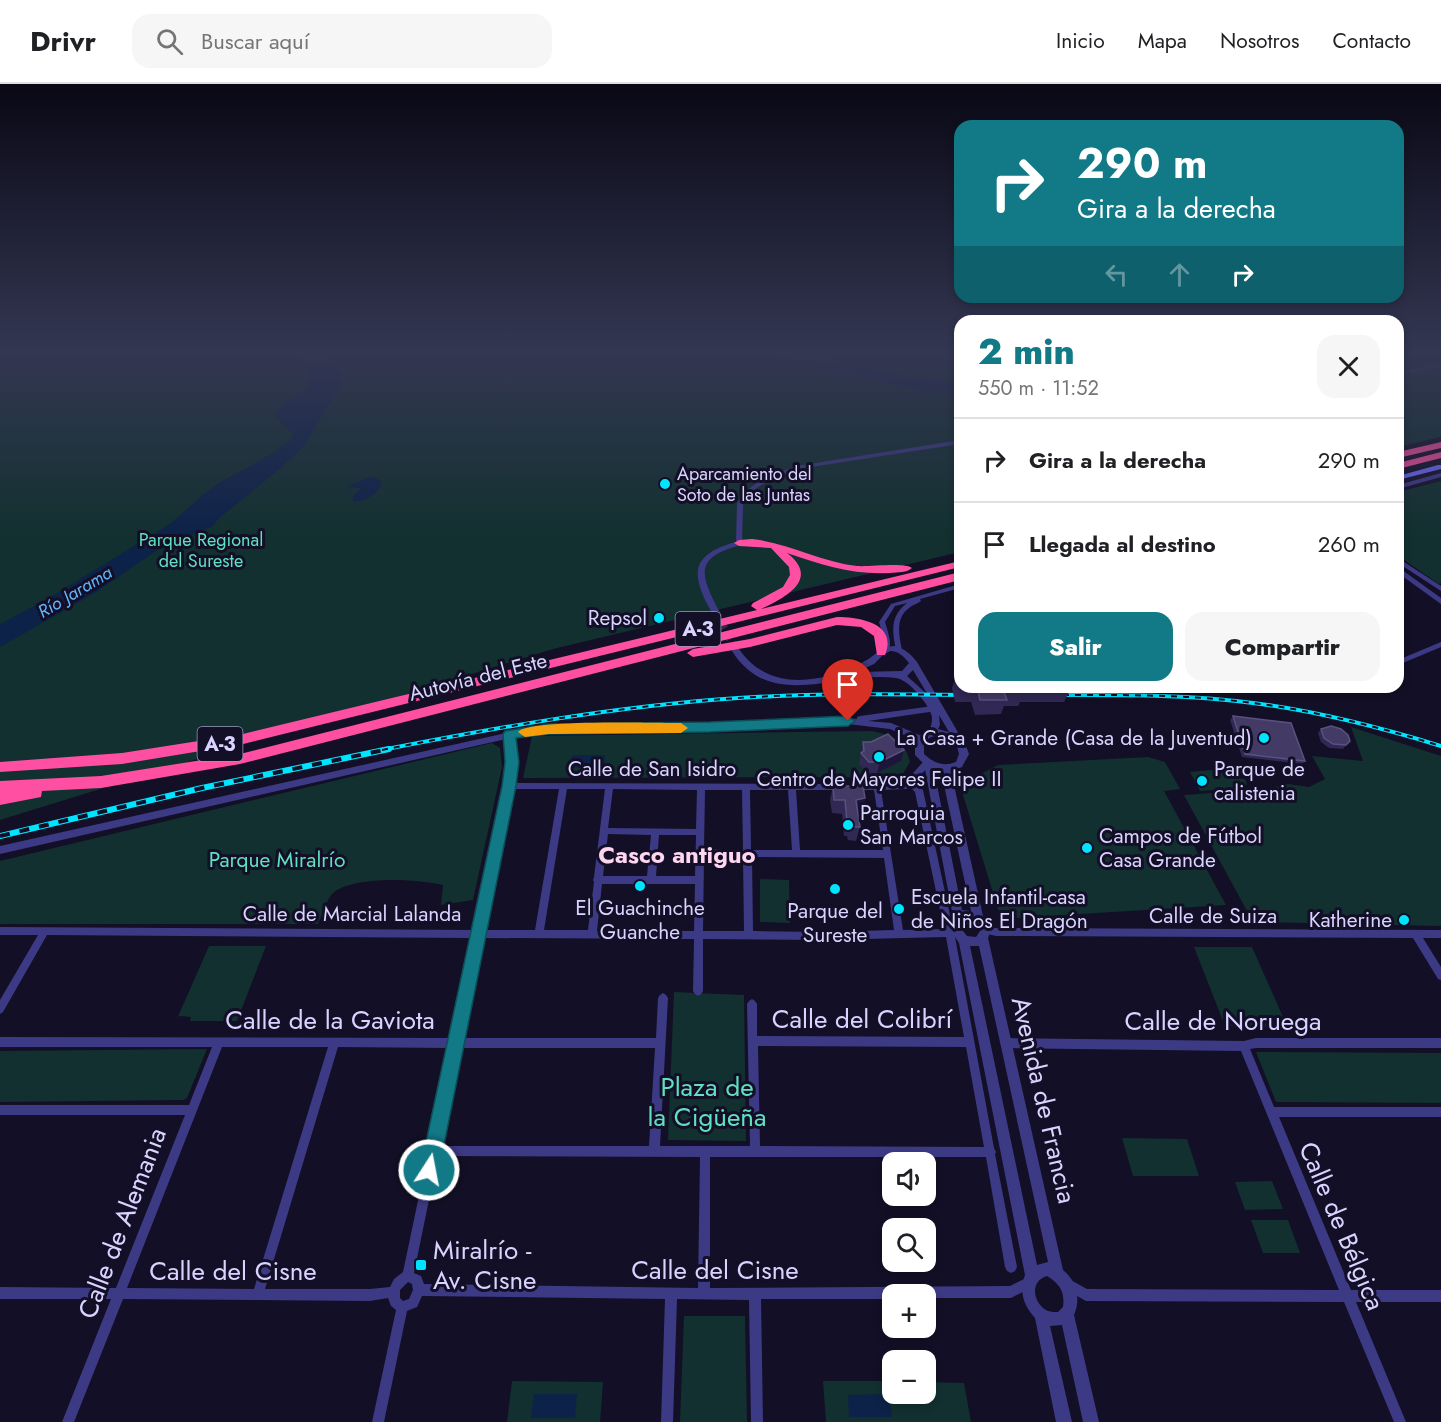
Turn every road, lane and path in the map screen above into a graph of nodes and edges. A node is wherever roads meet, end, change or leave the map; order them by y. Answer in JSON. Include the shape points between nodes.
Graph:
{"nodes":[{"id":1,"x":954,"y":443,"type":"edge"},
{"id":2,"x":1441,"y":445,"type":"edge"},
{"id":3,"x":1404,"y":454,"type":"edge"},
{"id":4,"x":1441,"y":455,"type":"edge"},
{"id":5,"x":1404,"y":464,"type":"edge"},
{"id":6,"x":1441,"y":467,"type":"edge"},
{"id":7,"x":1441,"y":475,"type":"edge"},
{"id":8,"x":1404,"y":476,"type":"edge"},
{"id":9,"x":1404,"y":485,"type":"edge"},
{"id":10,"x":739,"y":543,"type":"junction"},
{"id":11,"x":954,"y":558,"type":"edge"},
{"id":12,"x":1404,"y":564,"type":"edge"},
{"id":13,"x":954,"y":565,"type":"edge"},
{"id":14,"x":907,"y":568,"type":"junction"},
{"id":15,"x":1404,"y":574,"type":"edge"},
{"id":16,"x":954,"y":578,"type":"edge"},
{"id":17,"x":954,"y":589,"type":"edge"},
{"id":18,"x":954,"y":590,"type":"edge"},
{"id":19,"x":1441,"y":590,"type":"edge"},
{"id":20,"x":1441,"y":602,"type":"edge"},
{"id":21,"x":757,"y":606,"type":"junction"},
{"id":22,"x":715,"y":611,"type":"tunnel mouth"},
{"id":23,"x":1441,"y":644,"type":"edge"},
{"id":24,"x":899,"y":650,"type":"junction"},
{"id":25,"x":736,"y":651,"type":"tunnel mouth"},
{"id":26,"x":882,"y":654,"type":"junction"},
{"id":27,"x":1404,"y":660,"type":"edge"},
{"id":28,"x":611,"y":665,"type":"junction"},
{"id":29,"x":912,"y":666,"type":"junction"},
{"id":30,"x":889,"y":673,"type":"junction"},
{"id":31,"x":900,"y":674,"type":"junction"},
{"id":32,"x":836,"y":677,"type":"junction"},
{"id":33,"x":436,"y":692,"type":"junction"},
{"id":34,"x":933,"y":709,"type":"junction"},
{"id":35,"x":848,"y":721,"type":"junction"},
{"id":36,"x":932,"y":733,"type":"junction"},
{"id":37,"x":509,"y":734,"type":"junction"},
{"id":38,"x":921,"y":739,"type":"junction"},
{"id":39,"x":957,"y":740,"type":"junction"},
{"id":40,"x":928,"y":763,"type":"junction"},
{"id":41,"x":0,"y":767,"type":"edge"},
{"id":42,"x":949,"y":768,"type":"junction"},
{"id":43,"x":101,"y":782,"type":"junction"},
{"id":44,"x":910,"y":783,"type":"junction"},
{"id":45,"x":509,"y":786,"type":"junction"},
{"id":46,"x":0,"y":787,"type":"edge"},
{"id":47,"x":563,"y":787,"type":"junction"},
{"id":48,"x":609,"y":787,"type":"junction"},
{"id":49,"x":701,"y":787,"type":"junction"},
{"id":50,"x":746,"y":787,"type":"junction"},
{"id":51,"x":792,"y":787,"type":"junction"},
{"id":52,"x":877,"y":788,"type":"junction"},
{"id":53,"x":0,"y":800,"type":"edge"},
{"id":54,"x":604,"y":831,"type":"junction"},
{"id":55,"x":655,"y":832,"type":"junction"},
{"id":56,"x":700,"y":832,"type":"junction"},
{"id":57,"x":0,"y":850,"type":"edge"},
{"id":58,"x":747,"y":852,"type":"junction"},
{"id":59,"x":796,"y":852,"type":"junction"},
{"id":60,"x":700,"y":853,"type":"junction"},
{"id":61,"x":886,"y":854,"type":"junction"},
{"id":62,"x":597,"y":880,"type":"junction"},
{"id":63,"x":651,"y":880,"type":"junction"},
{"id":64,"x":699,"y":880,"type":"junction"},
{"id":65,"x":958,"y":916,"type":"junction"},
{"id":66,"x":978,"y":918,"type":"junction"},
{"id":67,"x":0,"y":931,"type":"edge"},
{"id":68,"x":45,"y":931,"type":"junction"},
{"id":69,"x":899,"y":932,"type":"junction"},
{"id":70,"x":479,"y":933,"type":"junction"},
{"id":71,"x":984,"y":934,"type":"junction"},
{"id":72,"x":1416,"y":934,"type":"junction"},
{"id":73,"x":1441,"y":934,"type":"edge"},
{"id":74,"x":539,"y":935,"type":"junction"},
{"id":75,"x":592,"y":935,"type":"junction"},
{"id":76,"x":699,"y":935,"type":"junction"},
{"id":77,"x":749,"y":935,"type":"junction"},
{"id":78,"x":956,"y":936,"type":"junction"},
{"id":79,"x":1441,"y":976,"type":"edge"},
{"id":80,"x":698,"y":991,"type":"dead end"},
{"id":81,"x":663,"y":998,"type":"dead end"},
{"id":82,"x":752,"y":1004,"type":"dead end"},
{"id":83,"x":0,"y":1008,"type":"edge"},
{"id":84,"x":753,"y":1041,"type":"junction"},
{"id":85,"x":0,"y":1042,"type":"edge"},
{"id":86,"x":219,"y":1042,"type":"junction"},
{"id":87,"x":335,"y":1042,"type":"junction"},
{"id":88,"x":457,"y":1042,"type":"junction"},
{"id":89,"x":970,"y":1042,"type":"junction"},
{"id":90,"x":660,"y":1043,"type":"junction"},
{"id":91,"x":1006,"y":1043,"type":"junction"},
{"id":92,"x":1441,"y":1044,"type":"edge"},
{"id":93,"x":1244,"y":1046,"type":"junction"},
{"id":94,"x":0,"y":1110,"type":"edge"},
{"id":95,"x":191,"y":1110,"type":"junction"},
{"id":96,"x":1271,"y":1112,"type":"junction"},
{"id":97,"x":1441,"y":1112,"type":"edge"},
{"id":98,"x":433,"y":1151,"type":"junction"},
{"id":99,"x":654,"y":1151,"type":"junction"},
{"id":100,"x":705,"y":1152,"type":"junction"},
{"id":101,"x":755,"y":1152,"type":"junction"},
{"id":102,"x":991,"y":1152,"type":"junction"},
{"id":103,"x":1011,"y":1268,"type":"dead end"},
{"id":104,"x":408,"y":1276,"type":"junction"},
{"id":105,"x":1061,"y":1278,"type":"junction"},
{"id":106,"x":1030,"y":1279,"type":"junction"},
{"id":107,"x":419,"y":1290,"type":"junction"},
{"id":108,"x":393,"y":1292,"type":"junction"},
{"id":109,"x":1011,"y":1292,"type":"junction"},
{"id":110,"x":0,"y":1293,"type":"edge"},
{"id":111,"x":118,"y":1293,"type":"junction"},
{"id":112,"x":755,"y":1293,"type":"junction"},
{"id":113,"x":258,"y":1294,"type":"junction"},
{"id":114,"x":671,"y":1294,"type":"junction"},
{"id":115,"x":704,"y":1294,"type":"junction"},
{"id":116,"x":1086,"y":1294,"type":"junction"},
{"id":117,"x":1346,"y":1296,"type":"junction"},
{"id":118,"x":1441,"y":1296,"type":"edge"},
{"id":119,"x":1031,"y":1302,"type":"junction"},
{"id":120,"x":402,"y":1307,"type":"junction"},
{"id":121,"x":1069,"y":1310,"type":"junction"},
{"id":122,"x":1041,"y":1315,"type":"junction"},
{"id":123,"x":68,"y":1422,"type":"edge"},
{"id":124,"x":378,"y":1422,"type":"edge"},
{"id":125,"x":667,"y":1422,"type":"edge"},
{"id":126,"x":757,"y":1422,"type":"edge"},
{"id":127,"x":1064,"y":1422,"type":"edge"},
{"id":128,"x":1091,"y":1422,"type":"edge"},
{"id":129,"x":1400,"y":1422,"type":"edge"}],
"edges":[{"from":1,"to":10,"type":"street","via":[[797,468],[778,475],[741,501]]},
{"from":2,"to":3,"type":"highway"},
{"from":4,"to":5,"type":"highway"},
{"from":6,"to":8,"type":"main road"},
{"from":7,"to":9,"type":"street"},
{"from":10,"to":14,"type":"highway","via":[[776,545],[844,567],[875,571]]},
{"from":10,"to":21,"type":"highway","via":[[777,550],[794,566],[796,576],[785,594]]},
{"from":10,"to":22,"type":"street","via":[[718,549],[701,568],[700,580]]},
{"from":11,"to":14,"type":"highway"},
{"from":12,"to":19,"type":"street"},
{"from":13,"to":33,"type":"highway","name":"Autovía del Este","number":"A-3"},
{"from":14,"to":21,"type":"highway"},
{"from":15,"to":20,"type":"street"},
{"from":16,"to":28,"type":"highway","name":"Autovía del Este","number":"A-3"},
{"from":17,"to":26,"type":"street","via":[[888,608],[882,622],[887,640]]},
{"from":18,"to":24,"type":"street","via":[[901,611],[894,632]]},
{"from":21,"to":33,"type":"highway"},
{"from":23,"to":27,"type":"street"},
{"from":24,"to":26,"type":"street"},
{"from":24,"to":29,"type":"street","via":[[910,658]]},
{"from":25,"to":32,"type":"street","via":[[750,669],[776,681]]},
{"from":26,"to":28,"type":"highway","via":[[883,639],[877,630],[865,624],[837,621],[750,643]]},
{"from":26,"to":30,"type":"street","via":[[879,667]]},
{"from":26,"to":32,"type":"street"},
{"from":28,"to":43,"type":"highway","name":"Autovía del Este","number":"A-3","via":[[240,759]]},
{"from":29,"to":31,"type":"street"},
{"from":29,"to":39,"type":"street","via":[[921,675]]},
{"from":30,"to":31,"type":"street"},
{"from":30,"to":32,"type":"street"},
{"from":31,"to":34,"type":"street","via":[[918,688]]},
{"from":33,"to":41,"type":"highway","name":"Autovía del Este","number":"A-3","via":[[172,753]]},
{"from":34,"to":35,"type":"street"},
{"from":34,"to":36,"type":"street","via":[[937,723]]},
{"from":35,"to":37,"type":"street","via":[[549,729]]},
{"from":35,"to":38,"type":"street","via":[[891,726]]},
{"from":36,"to":38,"type":"street"},
{"from":36,"to":39,"type":"street"},
{"from":37,"to":45,"type":"street"},
{"from":37,"to":57,"type":"street"},
{"from":38,"to":40,"type":"street","via":[[919,752]]},
{"from":39,"to":42,"type":"street","via":[[964,756],[959,764]]},
{"from":40,"to":42,"type":"street"},
{"from":40,"to":44,"type":"street"},
{"from":40,"to":65,"type":"street","name":"Avenida de Francia"},
{"from":42,"to":66,"type":"street","name":"Avenida de Francia","via":[[949,785]]},
{"from":43,"to":46,"type":"highway","name":"Autovía del Este","number":"A-3"},
{"from":43,"to":53,"type":"highway"},
{"from":44,"to":52,"type":"street","name":"Calle de San Isidro"},
{"from":44,"to":78,"type":"street","via":[[920,794]]},
{"from":45,"to":47,"type":"street","name":"Calle de San Isidro"},
{"from":45,"to":70,"type":"street"},
{"from":47,"to":48,"type":"street","name":"Calle de San Isidro"},
{"from":47,"to":74,"type":"street"},
{"from":48,"to":49,"type":"street","name":"Calle de San Isidro"},
{"from":48,"to":54,"type":"street"},
{"from":49,"to":50,"type":"street","name":"Calle de San Isidro"},
{"from":49,"to":56,"type":"street"},
{"from":50,"to":51,"type":"street","name":"Calle de San Isidro"},
{"from":50,"to":58,"type":"street"},
{"from":51,"to":52,"type":"street","name":"Calle de San Isidro"},
{"from":51,"to":59,"type":"street"},
{"from":52,"to":61,"type":"street"},
{"from":54,"to":55,"type":"street"},
{"from":54,"to":62,"type":"street"},
{"from":55,"to":56,"type":"street"},
{"from":55,"to":63,"type":"street"},
{"from":56,"to":60,"type":"street"},
{"from":58,"to":59,"type":"street"},
{"from":58,"to":60,"type":"street"},
{"from":58,"to":77,"type":"street"},
{"from":59,"to":61,"type":"street"},
{"from":60,"to":64,"type":"street"},
{"from":61,"to":69,"type":"street"},
{"from":62,"to":63,"type":"street"},
{"from":62,"to":75,"type":"street"},
{"from":63,"to":64,"type":"street"},
{"from":64,"to":76,"type":"street"},
{"from":65,"to":66,"type":"street"},
{"from":65,"to":78,"type":"street","name":"Avenida de Francia","via":[[954,924]]},
{"from":66,"to":71,"type":"street","name":"Avenida de Francia"},
{"from":67,"to":68,"type":"street","name":"Calle de Marcial Lalanda"},
{"from":68,"to":70,"type":"street","name":"Calle de Marcial Lalanda"},
{"from":68,"to":83,"type":"street"},
{"from":69,"to":77,"type":"street","name":"Calle de Marcial Lalanda","via":[[894,936]]},
{"from":69,"to":78,"type":"street","name":"Calle de Marcial Lalanda"},
{"from":70,"to":74,"type":"street","name":"Calle de Marcial Lalanda"},
{"from":70,"to":88,"type":"street"},
{"from":71,"to":72,"type":"street","name":"Calle de Suiza"},
{"from":71,"to":78,"type":"street","via":[[978,942]]},
{"from":71,"to":91,"type":"street","name":"Avenida de Francia"},
{"from":72,"to":73,"type":"street","name":"Calle de Suiza"},
{"from":72,"to":79,"type":"street"},
{"from":74,"to":75,"type":"street","name":"Calle de Marcial Lalanda"},
{"from":75,"to":76,"type":"street","name":"Calle de Marcial Lalanda"},
{"from":76,"to":77,"type":"street","name":"Calle de Marcial Lalanda"},
{"from":76,"to":80,"type":"street"},
{"from":78,"to":89,"type":"street"},
{"from":78,"to":106,"type":"street","name":"Avenida de Francia"},
{"from":81,"to":90,"type":"street"},
{"from":82,"to":84,"type":"street"},
{"from":84,"to":89,"type":"street","name":"Calle del Colibrí"},
{"from":84,"to":101,"type":"street"},
{"from":85,"to":86,"type":"street","name":"Calle de la Gaviota"},
{"from":86,"to":87,"type":"street","name":"Calle de la Gaviota"},
{"from":86,"to":95,"type":"street","name":"Calle de Alemania"},
{"from":87,"to":88,"type":"street","name":"Calle de la Gaviota"},
{"from":87,"to":113,"type":"street"},
{"from":88,"to":90,"type":"street","name":"Calle de la Gaviota"},
{"from":88,"to":98,"type":"street"},
{"from":89,"to":102,"type":"street"},
{"from":90,"to":99,"type":"street"},
{"from":91,"to":93,"type":"street","name":"Calle de Noruega"},
{"from":91,"to":105,"type":"street","name":"Avenida de Francia"},
{"from":92,"to":93,"type":"street","name":"Calle de Noruega"},
{"from":93,"to":96,"type":"street","name":"Calle de Bélgica"},
{"from":94,"to":95,"type":"street"},
{"from":95,"to":111,"type":"street","name":"Calle de Alemania"},
{"from":96,"to":97,"type":"street"},
{"from":96,"to":117,"type":"street","name":"Calle de Bélgica"},
{"from":98,"to":99,"type":"street"},
{"from":98,"to":104,"type":"street"},
{"from":99,"to":100,"type":"street"},
{"from":100,"to":101,"type":"street"},
{"from":100,"to":115,"type":"street"},
{"from":101,"to":102,"type":"street"},
{"from":102,"to":103,"type":"street"},
{"from":104,"to":107,"type":"street","via":[[417,1280]]},
{"from":104,"to":108,"type":"street","via":[[399,1281]]},
{"from":105,"to":106,"type":"street","via":[[1048,1269],[1039,1270]]},
{"from":105,"to":116,"type":"street"},
{"from":105,"to":121,"type":"street","via":[[1071,1295]]},
{"from":106,"to":109,"type":"street","name":"Calle del Cisne"},
{"from":106,"to":119,"type":"street"},
{"from":107,"to":114,"type":"street","name":"Calle del Cisne"},
{"from":107,"to":120,"type":"street","via":[[413,1302]]},
{"from":108,"to":113,"type":"street","name":"Calle del Cisne"},
{"from":108,"to":120,"type":"street","via":[[395,1302]]},
{"from":109,"to":112,"type":"street","name":"Calle del Cisne"},
{"from":109,"to":119,"type":"street","name":"Calle del Cisne"},
{"from":110,"to":111,"type":"street","name":"Calle del Cisne"},
{"from":111,"to":113,"type":"street","name":"Calle del Cisne"},
{"from":111,"to":123,"type":"street","name":"Calle de Alemania"},
{"from":112,"to":115,"type":"street","name":"Calle del Cisne"},
{"from":112,"to":126,"type":"street"},
{"from":114,"to":115,"type":"street","name":"Calle del Cisne"},
{"from":114,"to":125,"type":"street"},
{"from":116,"to":117,"type":"street"},
{"from":116,"to":121,"type":"street"},
{"from":117,"to":118,"type":"street"},
{"from":117,"to":129,"type":"street","name":"Calle de Bélgica"},
{"from":119,"to":122,"type":"street"},
{"from":120,"to":124,"type":"street"},
{"from":121,"to":122,"type":"street","via":[[1060,1319]]},
{"from":121,"to":128,"type":"street"},
{"from":122,"to":127,"type":"street"}]}
